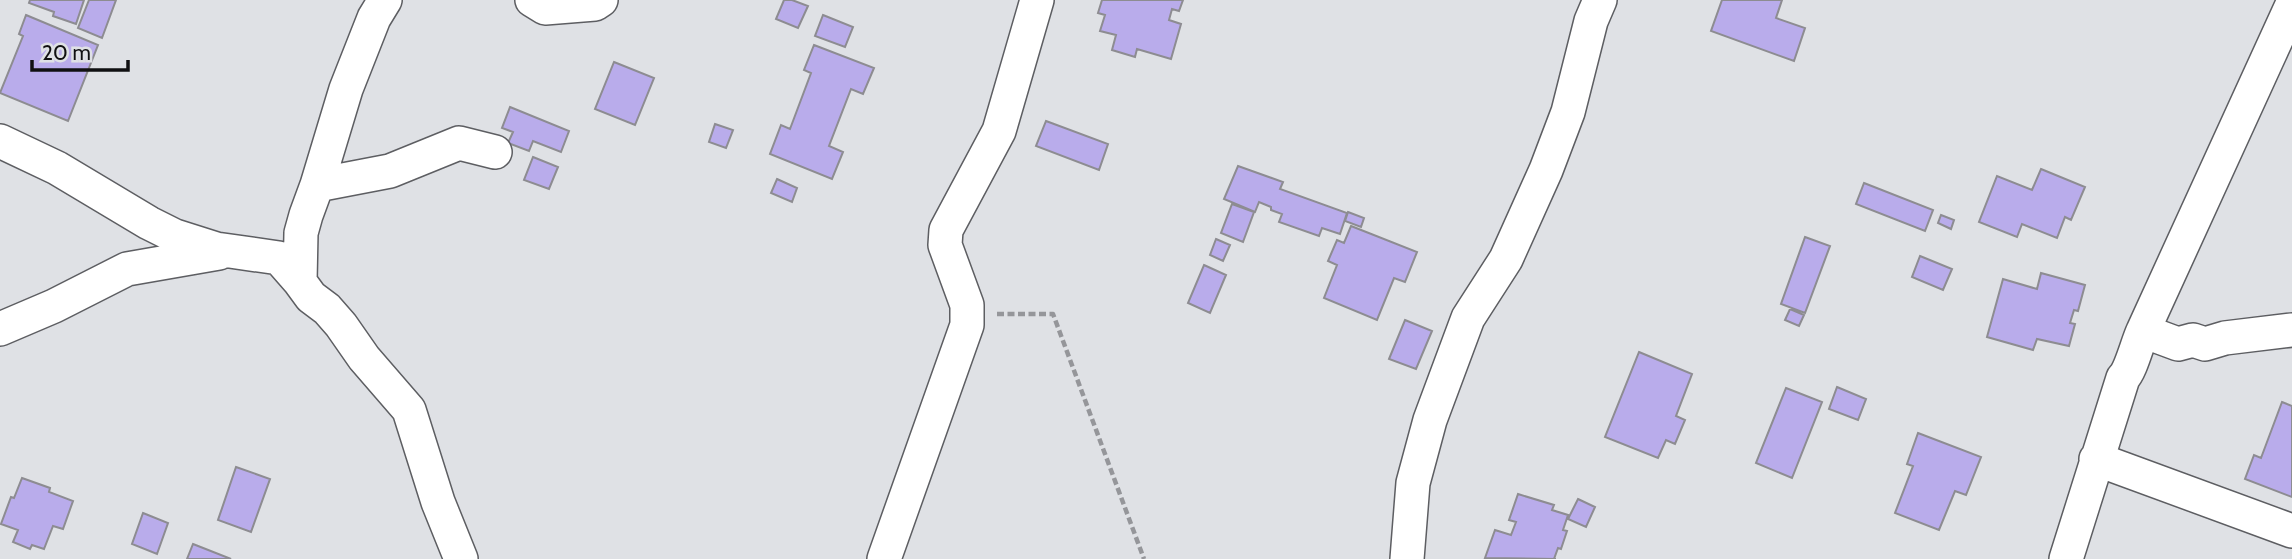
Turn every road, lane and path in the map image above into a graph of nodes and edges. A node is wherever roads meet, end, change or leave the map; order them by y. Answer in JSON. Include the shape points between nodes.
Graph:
{"nodes":[{"id":1,"x":385,"y":0,"type":"edge"},
{"id":2,"x":532,"y":0,"type":"edge"},
{"id":3,"x":601,"y":0,"type":"edge"},
{"id":4,"x":1037,"y":0,"type":"edge"},
{"id":5,"x":1600,"y":0,"type":"edge"},
{"id":6,"x":2292,"y":5,"type":"edge"},
{"id":7,"x":0,"y":141,"type":"edge"},
{"id":8,"x":495,"y":152,"type":"dead end"},
{"id":9,"x":317,"y":185,"type":"junction"},
{"id":10,"x":229,"y":251,"type":"junction"},
{"id":11,"x":299,"y":282,"type":"junction"},
{"id":12,"x":968,"y":314,"type":"junction"},
{"id":13,"x":0,"y":329,"type":"edge"},
{"id":14,"x":2292,"y":330,"type":"edge"},
{"id":15,"x":2143,"y":331,"type":"junction"},
{"id":16,"x":2096,"y":459,"type":"junction"},
{"id":17,"x":2292,"y":531,"type":"edge"},
{"id":18,"x":461,"y":559,"type":"edge"},
{"id":19,"x":884,"y":559,"type":"edge"},
{"id":20,"x":1144,"y":559,"type":"edge"},
{"id":21,"x":1407,"y":559,"type":"edge"},
{"id":22,"x":2066,"y":559,"type":"edge"}],
"edges":[{"from":1,"to":9,"type":"street","via":[[346,89]]},
{"from":2,"to":3,"type":"street","via":[[545,8]]},
{"from":4,"to":12,"type":"street","via":[[1005,116],[946,230],[945,245]]},
{"from":5,"to":21,"type":"street","via":[[1546,170],[1506,259],[1468,318],[1430,419],[1413,483]]},
{"from":6,"to":15,"type":"street"},
{"from":7,"to":10,"type":"street","via":[[57,168],[160,230]]},
{"from":8,"to":9,"type":"street","via":[[459,143],[390,172]]},
{"from":9,"to":11,"type":"street","via":[[301,233]]},
{"from":10,"to":11,"type":"street","via":[[279,258]]},
{"from":10,"to":13,"type":"street","via":[[127,270]]},
{"from":11,"to":18,"type":"street","via":[[341,325],[410,410]]},
{"from":12,"to":19,"type":"street","via":[[965,336]]},
{"from":12,"to":20,"type":"path","via":[[1053,314]]},
{"from":14,"to":15,"type":"street","via":[[2205,344],[2193,340],[2178,344]]},
{"from":15,"to":16,"type":"street"},
{"from":16,"to":17,"type":"street"},
{"from":16,"to":22,"type":"street"}]}
